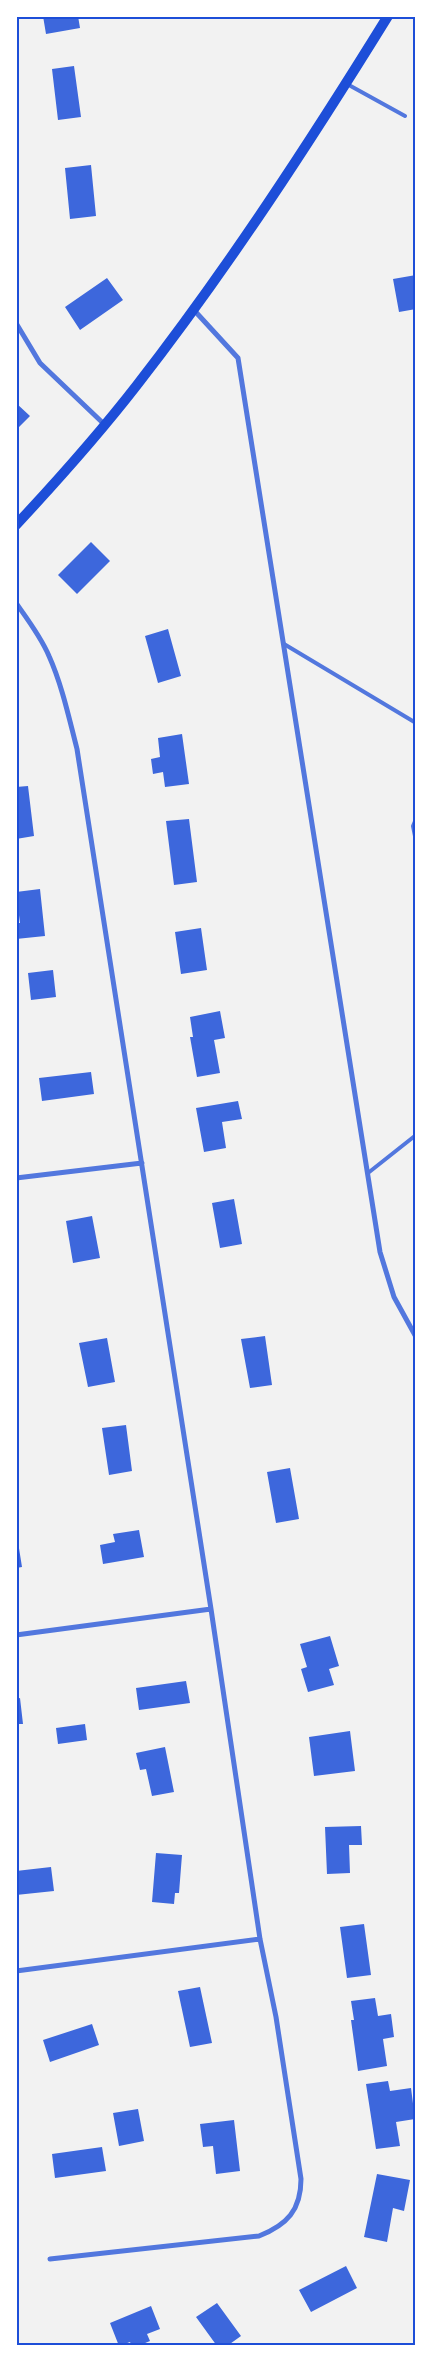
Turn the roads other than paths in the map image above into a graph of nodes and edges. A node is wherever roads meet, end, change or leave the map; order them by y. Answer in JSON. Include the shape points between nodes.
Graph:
{"nodes":[{"id":1,"x":388,"y":16,"type":"edge"},
{"id":2,"x":346,"y":84,"type":"junction"},
{"id":3,"x":405,"y":116,"type":"dead end"},
{"id":4,"x":193,"y":309,"type":"junction"},
{"id":5,"x":16,"y":323,"type":"edge"},
{"id":6,"x":105,"y":425,"type":"junction"},
{"id":7,"x":16,"y":526,"type":"edge"},
{"id":8,"x":16,"y":603,"type":"edge"},
{"id":9,"x":284,"y":644,"type":"junction"},
{"id":10,"x":416,"y":723,"type":"edge"},
{"id":11,"x":416,"y":819,"type":"edge"},
{"id":12,"x":416,"y":841,"type":"edge"},
{"id":13,"x":416,"y":1135,"type":"edge"},
{"id":14,"x":142,"y":1163,"type":"junction"},
{"id":15,"x":368,"y":1173,"type":"junction"},
{"id":16,"x":16,"y":1178,"type":"edge"},
{"id":17,"x":416,"y":1337,"type":"edge"},
{"id":18,"x":212,"y":1609,"type":"junction"},
{"id":19,"x":16,"y":1635,"type":"edge"},
{"id":20,"x":260,"y":1939,"type":"junction"},
{"id":21,"x":16,"y":1972,"type":"edge"},
{"id":22,"x":50,"y":2259,"type":"dead end"}],
"edges":[{"from":1,"to":2,"type":"main road"},
{"from":2,"to":3,"type":"lane"},
{"from":2,"to":4,"type":"main road"},
{"from":4,"to":6,"type":"main road"},
{"from":4,"to":9,"type":"street","via":[[238,358]]},
{"from":5,"to":6,"type":"street","via":[[40,363]]},
{"from":6,"to":7,"type":"main road"},
{"from":8,"to":14,"type":"street","via":[[50,656],[77,749]]},
{"from":9,"to":10,"type":"lane"},
{"from":9,"to":15,"type":"street"},
{"from":11,"to":12,"type":"lane","via":[[413,826]]},
{"from":13,"to":15,"type":"lane"},
{"from":14,"to":16,"type":"street"},
{"from":14,"to":18,"type":"street"},
{"from":15,"to":17,"type":"street","via":[[380,1252],[394,1297]]},
{"from":18,"to":19,"type":"street"},
{"from":18,"to":20,"type":"street"},
{"from":20,"to":21,"type":"street"},
{"from":20,"to":22,"type":"street","via":[[276,2017],[301,2179],[298,2206],[288,2219],[258,2236]]}]}
